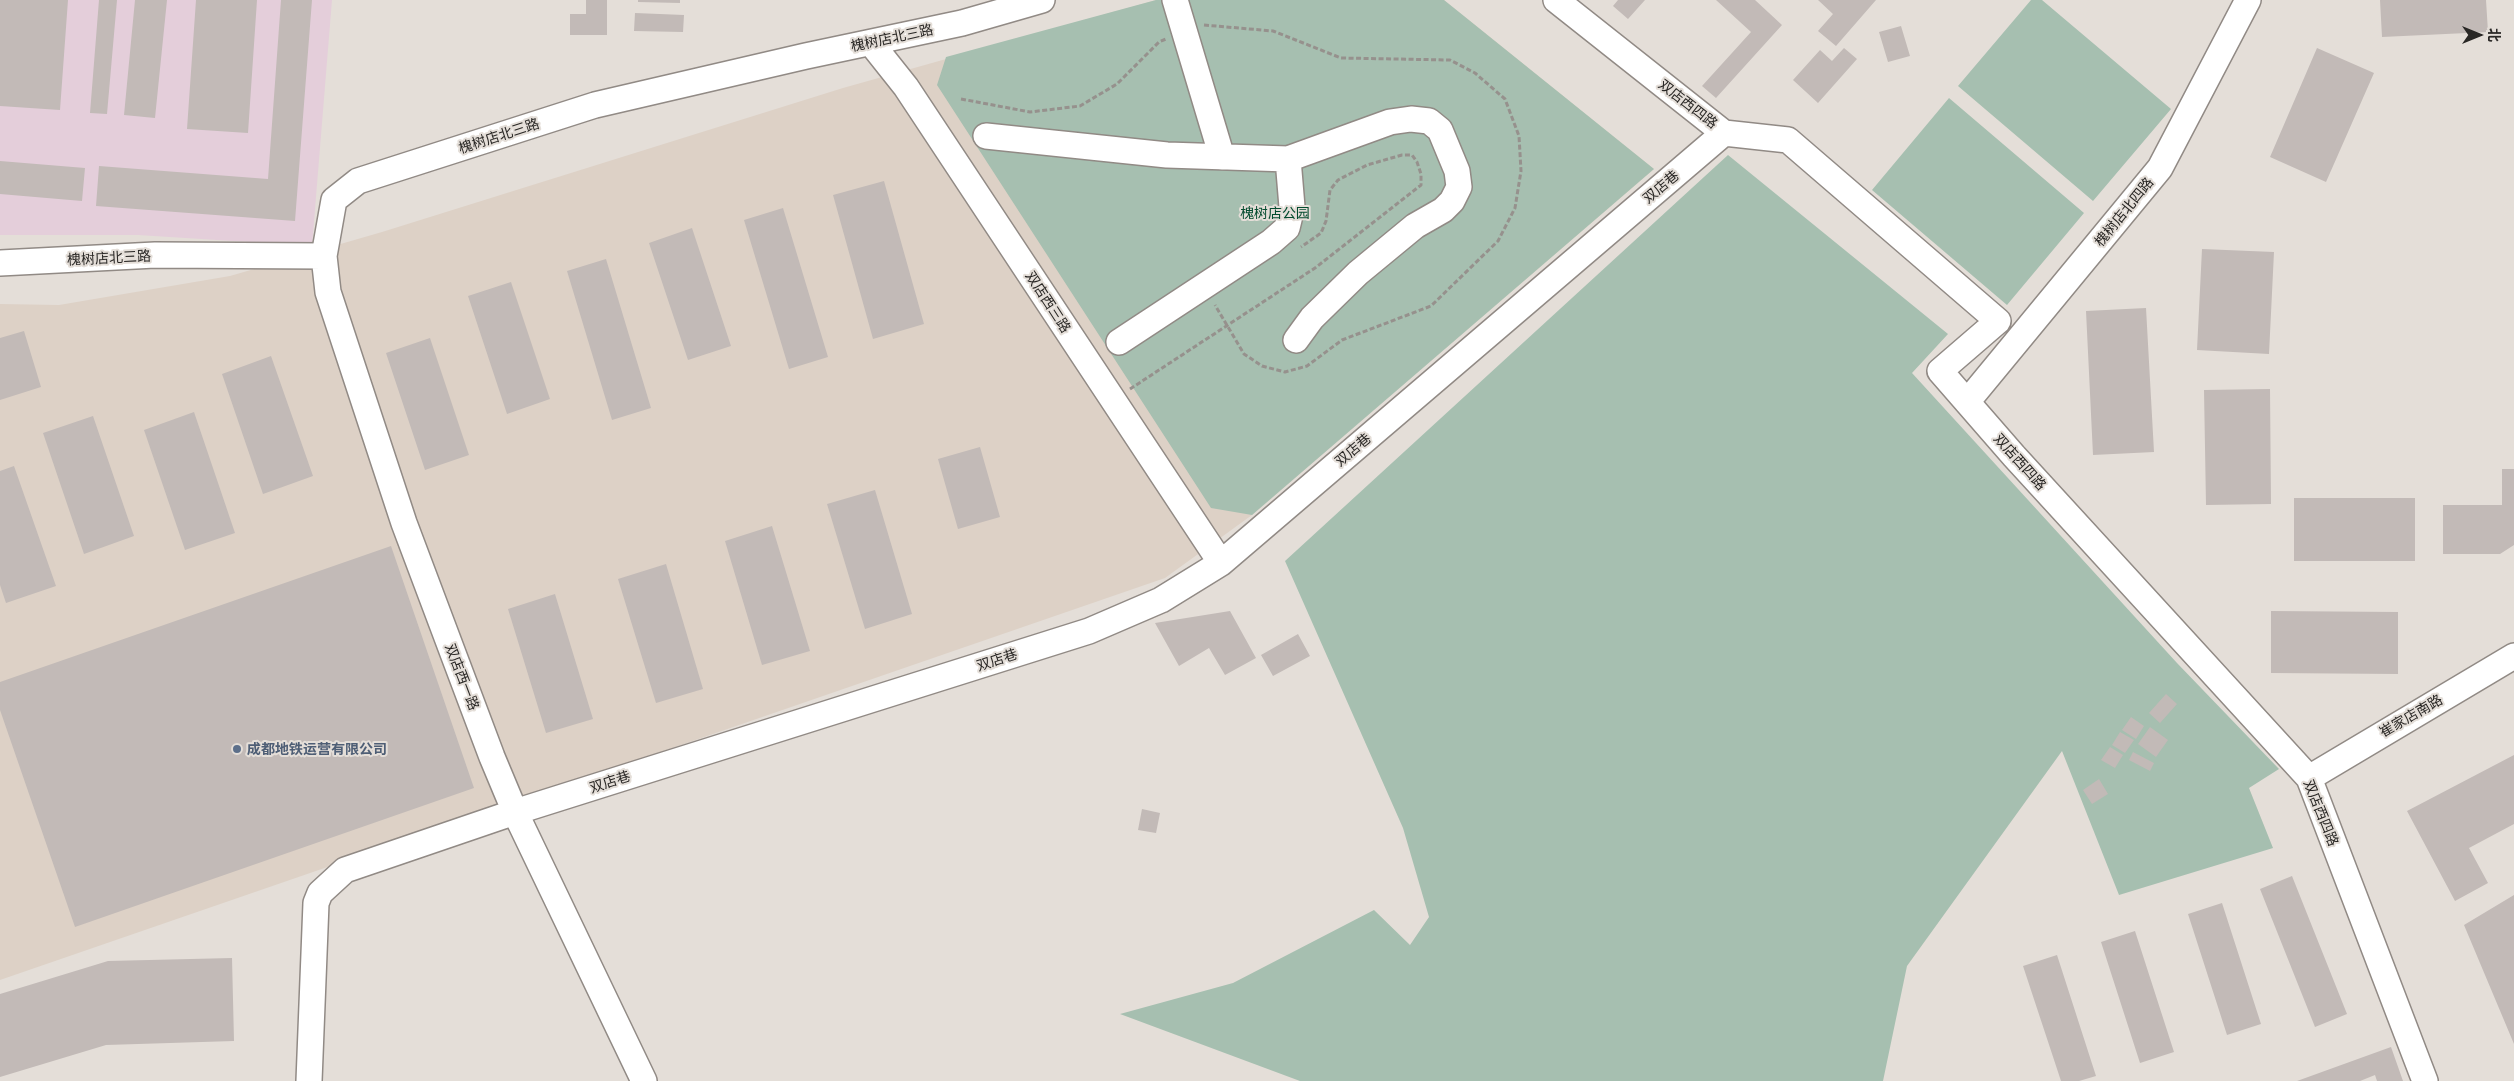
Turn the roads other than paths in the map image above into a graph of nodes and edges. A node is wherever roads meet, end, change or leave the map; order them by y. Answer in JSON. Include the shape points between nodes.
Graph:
{"nodes":[{"id":1,"x":1042,"y":0,"type":"edge"},
{"id":2,"x":1175,"y":0,"type":"edge"},
{"id":3,"x":1556,"y":0,"type":"edge"},
{"id":4,"x":2248,"y":0,"type":"edge"},
{"id":5,"x":871,"y":43,"type":"junction"},
{"id":6,"x":1724,"y":133,"type":"junction"},
{"id":7,"x":986,"y":136,"type":"dead end"},
{"id":8,"x":1222,"y":157,"type":"junction"},
{"id":9,"x":1288,"y":159,"type":"junction"},
{"id":10,"x":324,"y":256,"type":"junction"},
{"id":11,"x":0,"y":264,"type":"edge"},
{"id":12,"x":1296,"y":340,"type":"dead end"},
{"id":13,"x":1119,"y":342,"type":"dead end"},
{"id":14,"x":1967,"y":402,"type":"junction"},
{"id":15,"x":1221,"y":563,"type":"junction"},
{"id":16,"x":2514,"y":656,"type":"edge"},
{"id":17,"x":2309,"y":778,"type":"junction"},
{"id":18,"x":515,"y":812,"type":"junction"},
{"id":19,"x":309,"y":1081,"type":"edge"},
{"id":20,"x":644,"y":1081,"type":"edge"},
{"id":21,"x":2426,"y":1081,"type":"edge"}],
"edges":[{"from":1,"to":5,"type":"street","name":"槐树店北三路","via":[[962,23]]},
{"from":2,"to":8,"type":"street"},
{"from":3,"to":6,"type":"street","name":"双店西四路"},
{"from":4,"to":14,"type":"street","name":"槐树店北四路","via":[[2160,168]]},
{"from":5,"to":10,"type":"street","name":"槐树店北三路","via":[[595,105],[358,181],[334,200]]},
{"from":5,"to":15,"type":"street","name":"双店西三路","via":[[906,87]]},
{"from":6,"to":14,"type":"street","name":"双店西四路","via":[[1788,140],[1998,321],[1940,371]]},
{"from":6,"to":15,"type":"street","name":"双店巷"},
{"from":7,"to":8,"type":"street","via":[[1167,155]]},
{"from":8,"to":9,"type":"street"},
{"from":9,"to":12,"type":"street","via":[[1390,122],[1429,121],[1440,130],[1457,170],[1459,187],[1443,210],[1415,226],[1358,272],[1312,318]]},
{"from":9,"to":13,"type":"street","via":[[1292,207],[1287,228],[1271,242]]},
{"from":10,"to":11,"type":"street","name":"槐树店北三路","via":[[155,255]]},
{"from":10,"to":18,"type":"street","name":"双店西一路","via":[[328,292],[404,523]]},
{"from":14,"to":17,"type":"street","name":"双店西四路"},
{"from":15,"to":18,"type":"street","name":"双店巷","via":[[1161,600],[1089,631]]},
{"from":16,"to":17,"type":"street","name":"崔家店南路"},
{"from":17,"to":21,"type":"street","name":"双店西四路"},
{"from":18,"to":19,"type":"street","name":"双店巷","via":[[345,870],[320,893],[316,903]]},
{"from":18,"to":20,"type":"street","name":"双店西一路"}]}
